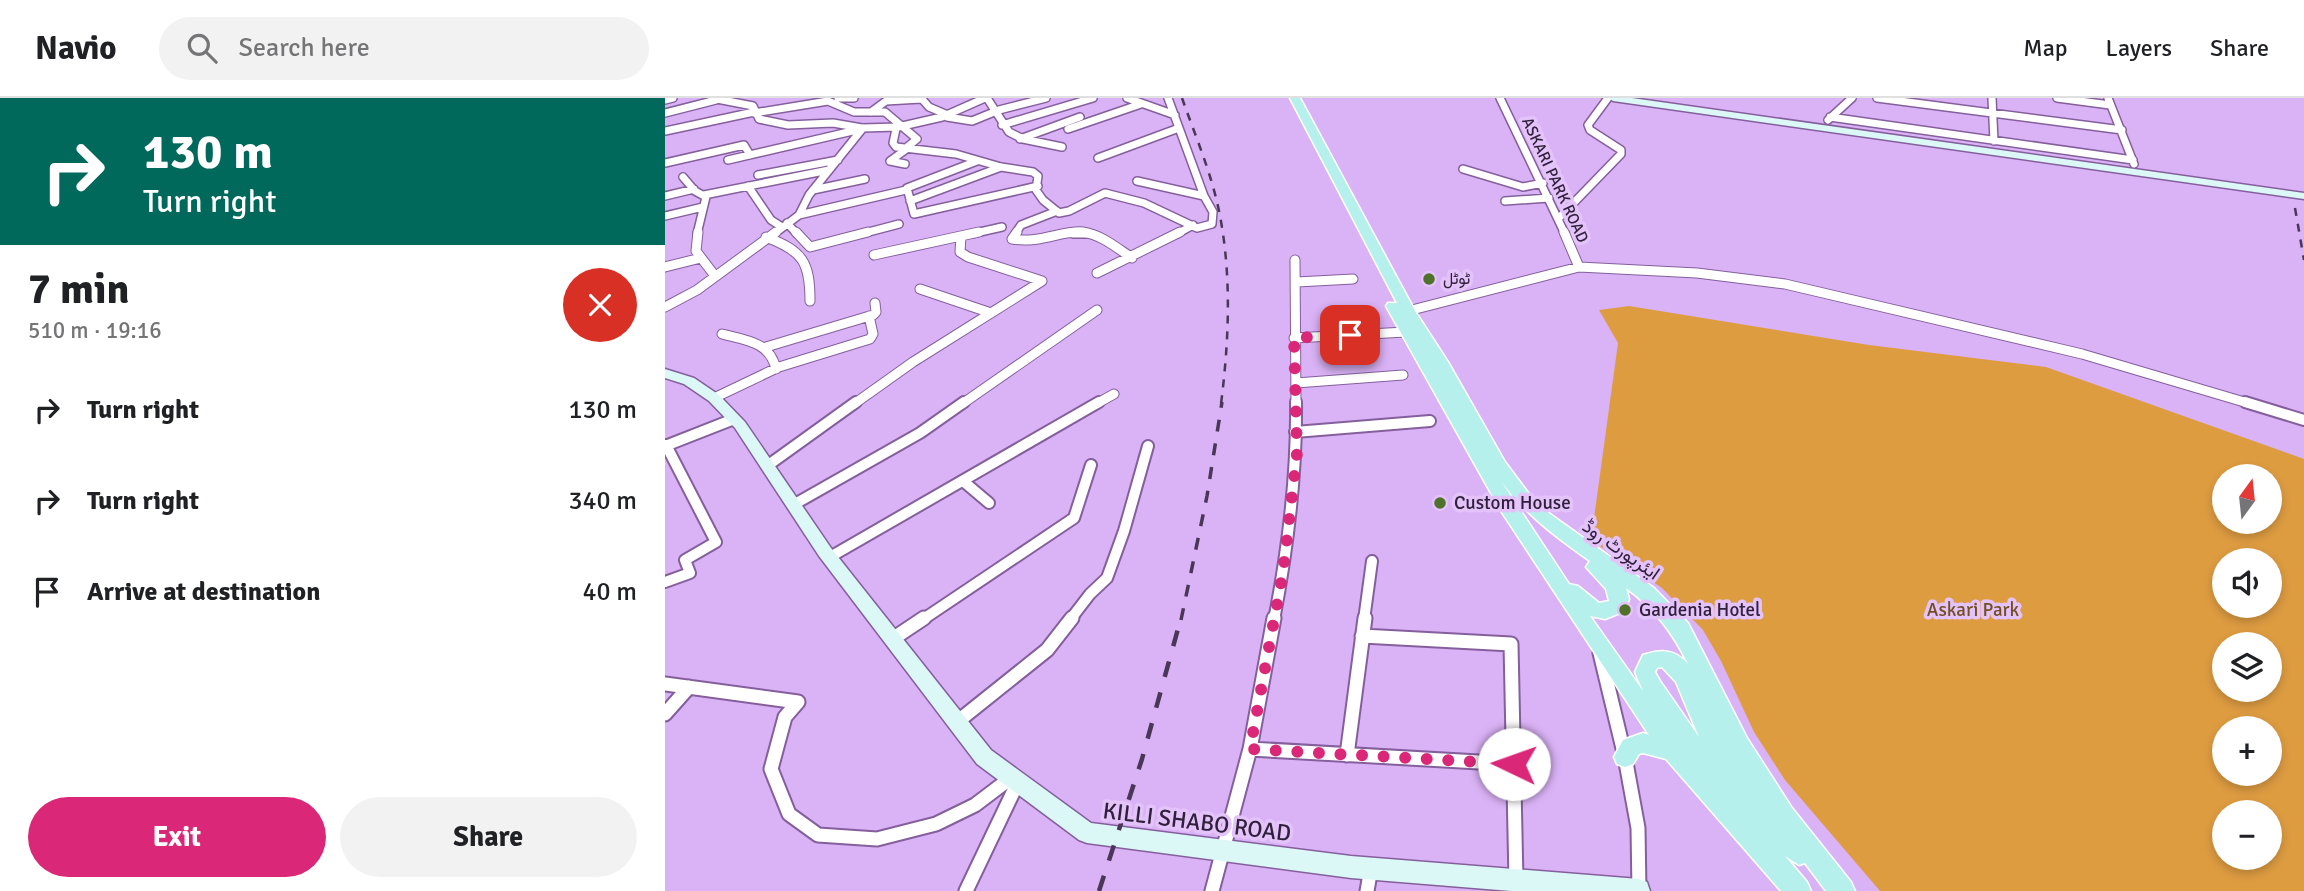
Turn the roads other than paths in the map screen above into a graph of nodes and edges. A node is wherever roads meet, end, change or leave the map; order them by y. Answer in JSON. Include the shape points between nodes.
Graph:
{"nodes":[{"id":1,"x":673,"y":98,"type":"edge"},
{"id":2,"x":840,"y":98,"type":"edge"},
{"id":3,"x":854,"y":98,"type":"edge"},
{"id":4,"x":986,"y":98,"type":"edge"},
{"id":5,"x":1046,"y":98,"type":"edge"},
{"id":6,"x":1093,"y":98,"type":"edge"},
{"id":7,"x":1127,"y":98,"type":"edge"},
{"id":8,"x":1168,"y":98,"type":"edge"},
{"id":9,"x":1283,"y":98,"type":"edge"},
{"id":10,"x":1295,"y":98,"type":"edge"},
{"id":11,"x":1500,"y":98,"type":"edge"},
{"id":12,"x":1611,"y":98,"type":"edge"},
{"id":13,"x":1851,"y":98,"type":"edge"},
{"id":14,"x":1877,"y":98,"type":"edge"},
{"id":15,"x":1992,"y":98,"type":"edge"},
{"id":16,"x":2057,"y":98,"type":"edge"},
{"id":17,"x":714,"y":99,"type":"edge"},
{"id":18,"x":921,"y":99,"type":"edge"},
{"id":19,"x":665,"y":100,"type":"edge"},
{"id":20,"x":828,"y":101,"type":"junction"},
{"id":21,"x":2109,"y":101,"type":"edge"},
{"id":22,"x":1141,"y":104,"type":"junction"},
{"id":23,"x":999,"y":110,"type":"junction"},
{"id":24,"x":871,"y":112,"type":"junction"},
{"id":25,"x":665,"y":113,"type":"edge"},
{"id":26,"x":754,"y":113,"type":"junction"},
{"id":27,"x":1993,"y":113,"type":"junction"},
{"id":28,"x":949,"y":116,"type":"junction"},
{"id":29,"x":1174,"y":116,"type":"junction"},
{"id":30,"x":1080,"y":117,"type":"dead end"},
{"id":31,"x":1830,"y":117,"type":"junction"},
{"id":32,"x":1002,"y":125,"type":"junction"},
{"id":33,"x":863,"y":128,"type":"junction"},
{"id":34,"x":899,"y":128,"type":"junction"},
{"id":35,"x":1179,"y":128,"type":"junction"},
{"id":36,"x":1823,"y":128,"type":"junction"},
{"id":37,"x":1068,"y":129,"type":"dead end"},
{"id":38,"x":2122,"y":130,"type":"junction"},
{"id":39,"x":665,"y":131,"type":"edge"},
{"id":40,"x":1020,"y":139,"type":"junction"},
{"id":41,"x":1994,"y":141,"type":"junction"},
{"id":42,"x":1062,"y":147,"type":"dead end"},
{"id":43,"x":907,"y":148,"type":"junction"},
{"id":44,"x":682,"y":149,"type":"dead end"},
{"id":45,"x":750,"y":155,"type":"junction"},
{"id":46,"x":1097,"y":158,"type":"dead end"},
{"id":47,"x":684,"y":159,"type":"junction"},
{"id":48,"x":728,"y":160,"type":"dead end"},
{"id":49,"x":838,"y":160,"type":"junction"},
{"id":50,"x":2133,"y":160,"type":"junction"},
{"id":51,"x":977,"y":161,"type":"junction"},
{"id":52,"x":665,"y":163,"type":"edge"},
{"id":53,"x":905,"y":164,"type":"dead end"},
{"id":54,"x":1001,"y":167,"type":"junction"},
{"id":55,"x":1463,"y":169,"type":"dead end"},
{"id":56,"x":829,"y":170,"type":"junction"},
{"id":57,"x":2137,"y":173,"type":"junction"},
{"id":58,"x":758,"y":175,"type":"dead end"},
{"id":59,"x":683,"y":177,"type":"dead end"},
{"id":60,"x":865,"y":179,"type":"dead end"},
{"id":61,"x":1137,"y":181,"type":"dead end"},
{"id":62,"x":1542,"y":184,"type":"junction"},
{"id":63,"x":748,"y":186,"type":"junction"},
{"id":64,"x":1038,"y":186,"type":"junction"},
{"id":65,"x":694,"y":189,"type":"junction"},
{"id":66,"x":813,"y":190,"type":"junction"},
{"id":67,"x":906,"y":190,"type":"junction"},
{"id":68,"x":704,"y":195,"type":"junction"},
{"id":69,"x":1204,"y":196,"type":"junction"},
{"id":70,"x":2304,"y":196,"type":"edge"},
{"id":71,"x":665,"y":197,"type":"edge"},
{"id":72,"x":1549,"y":198,"type":"junction"},
{"id":73,"x":910,"y":201,"type":"junction"},
{"id":74,"x":1505,"y":201,"type":"dead end"},
{"id":75,"x":703,"y":206,"type":"junction"},
{"id":76,"x":1057,"y":211,"type":"junction"},
{"id":77,"x":799,"y":215,"type":"junction"},
{"id":78,"x":665,"y":216,"type":"edge"},
{"id":79,"x":1558,"y":219,"type":"junction"},
{"id":80,"x":899,"y":224,"type":"dead end"},
{"id":81,"x":784,"y":225,"type":"junction"},
{"id":82,"x":1193,"y":225,"type":"junction"},
{"id":83,"x":1002,"y":227,"type":"dead end"},
{"id":84,"x":961,"y":236,"type":"junction"},
{"id":85,"x":766,"y":237,"type":"junction"},
{"id":86,"x":874,"y":255,"type":"dead end"},
{"id":87,"x":701,"y":258,"type":"junction"},
{"id":88,"x":1132,"y":258,"type":"junction"},
{"id":89,"x":1295,"y":260,"type":"dead end"},
{"id":90,"x":665,"y":267,"type":"edge"},
{"id":91,"x":1579,"y":267,"type":"junction"},
{"id":92,"x":1097,"y":273,"type":"dead end"},
{"id":93,"x":715,"y":276,"type":"junction"},
{"id":94,"x":1353,"y":279,"type":"dead end"},
{"id":95,"x":1297,"y":282,"type":"junction"},
{"id":96,"x":920,"y":289,"type":"dead end"},
{"id":97,"x":810,"y":301,"type":"dead end"},
{"id":98,"x":875,"y":303,"type":"dead end"},
{"id":99,"x":665,"y":307,"type":"edge"},
{"id":100,"x":1097,"y":310,"type":"dead end"},
{"id":101,"x":1408,"y":311,"type":"junction"},
{"id":102,"x":991,"y":313,"type":"junction"},
{"id":103,"x":869,"y":316,"type":"junction"},
{"id":104,"x":1406,"y":332,"type":"junction"},
{"id":105,"x":722,"y":334,"type":"dead end"},
{"id":106,"x":1294,"y":338,"type":"junction"},
{"id":107,"x":766,"y":347,"type":"junction"},
{"id":108,"x":776,"y":369,"type":"junction"},
{"id":109,"x":665,"y":373,"type":"edge"},
{"id":110,"x":1402,"y":375,"type":"dead end"},
{"id":111,"x":1296,"y":383,"type":"junction"},
{"id":112,"x":1114,"y":394,"type":"dead end"},
{"id":113,"x":714,"y":398,"type":"junction"},
{"id":114,"x":2304,"y":414,"type":"edge"},
{"id":115,"x":734,"y":419,"type":"junction"},
{"id":116,"x":2304,"y":420,"type":"edge"},
{"id":117,"x":1430,"y":421,"type":"dead end"},
{"id":118,"x":1295,"y":432,"type":"junction"},
{"id":119,"x":666,"y":446,"type":"edge"},
{"id":120,"x":1148,"y":446,"type":"dead end"},
{"id":121,"x":1091,"y":465,"type":"dead end"},
{"id":122,"x":767,"y":466,"type":"junction"},
{"id":123,"x":963,"y":481,"type":"junction"},
{"id":124,"x":989,"y":503,"type":"dead end"},
{"id":125,"x":793,"y":505,"type":"junction"},
{"id":126,"x":1550,"y":524,"type":"junction"},
{"id":127,"x":830,"y":557,"type":"junction"},
{"id":128,"x":1372,"y":561,"type":"dead end"},
{"id":129,"x":1548,"y":569,"type":"junction"},
{"id":130,"x":665,"y":582,"type":"edge"},
{"id":131,"x":1362,"y":636,"type":"junction"},
{"id":132,"x":894,"y":638,"type":"junction"},
{"id":133,"x":1597,"y":642,"type":"junction"},
{"id":134,"x":665,"y":684,"type":"edge"},
{"id":135,"x":689,"y":687,"type":"junction"},
{"id":136,"x":665,"y":714,"type":"edge"},
{"id":137,"x":957,"y":722,"type":"junction"},
{"id":138,"x":1250,"y":749,"type":"junction"},
{"id":139,"x":1673,"y":751,"type":"junction"},
{"id":140,"x":1347,"y":755,"type":"junction"},
{"id":141,"x":1625,"y":757,"type":"junction"},
{"id":142,"x":1514,"y":764,"type":"junction"},
{"id":143,"x":1015,"y":780,"type":"junction"},
{"id":144,"x":1224,"y":849,"type":"junction"},
{"id":145,"x":1371,"y":868,"type":"junction"},
{"id":146,"x":1516,"y":881,"type":"junction"},
{"id":147,"x":1446,"y":883,"type":"edge"},
{"id":148,"x":1840,"y":889,"type":"edge"},
{"id":149,"x":1639,"y":890,"type":"edge"},
{"id":150,"x":966,"y":891,"type":"edge"},
{"id":151,"x":1212,"y":891,"type":"edge"},
{"id":152,"x":1367,"y":891,"type":"edge"},
{"id":153,"x":1800,"y":891,"type":"edge"}],
"edges":[{"from":1,"to":19,"type":"street"},
{"from":2,"to":3,"type":"street"},
{"from":2,"to":20,"type":"street"},
{"from":4,"to":23,"type":"street"},
{"from":4,"to":28,"type":"street"},
{"from":5,"to":23,"type":"street"},
{"from":6,"to":32,"type":"street"},
{"from":7,"to":22,"type":"street"},
{"from":8,"to":29,"type":"street"},
{"from":9,"to":104,"type":"main road","via":[[1310,141]]},
{"from":10,"to":101,"type":"main road","name":"ایئرپورٹ روڈ"},
{"from":11,"to":62,"type":"street","name":"ASKARI PARK ROAD"},
{"from":12,"to":36,"type":"street"},
{"from":12,"to":79,"type":"street","via":[[1588,125],[1621,154]]},
{"from":13,"to":31,"type":"street"},
{"from":14,"to":27,"type":"street"},
{"from":15,"to":27,"type":"street"},
{"from":16,"to":21,"type":"street"},
{"from":17,"to":25,"type":"street"},
{"from":17,"to":26,"type":"street","via":[[753,106]]},
{"from":18,"to":24,"type":"street","via":[[886,101]]},
{"from":18,"to":28,"type":"street"},
{"from":20,"to":24,"type":"street","via":[[854,112]]},
{"from":20,"to":26,"type":"street"},
{"from":21,"to":38,"type":"street"},
{"from":22,"to":29,"type":"street"},
{"from":22,"to":37,"type":"street"},
{"from":23,"to":28,"type":"street","via":[[968,122]]},
{"from":23,"to":32,"type":"street"},
{"from":24,"to":34,"type":"street","via":[[885,112]]},
{"from":26,"to":33,"type":"street","via":[[758,119],[788,126],[837,123]]},
{"from":26,"to":39,"type":"street"},
{"from":27,"to":38,"type":"street"},
{"from":27,"to":41,"type":"street"},
{"from":28,"to":34,"type":"street"},
{"from":29,"to":35,"type":"street"},
{"from":30,"to":40,"type":"street"},
{"from":31,"to":36,"type":"street"},
{"from":31,"to":41,"type":"street"},
{"from":32,"to":40,"type":"street"},
{"from":33,"to":34,"type":"street"},
{"from":33,"to":45,"type":"street"},
{"from":33,"to":49,"type":"street"},
{"from":34,"to":43,"type":"street","via":[[893,143]]},
{"from":34,"to":43,"type":"street","via":[[918,140]]},
{"from":35,"to":46,"type":"street"},
{"from":35,"to":69,"type":"street"},
{"from":36,"to":57,"type":"street"},
{"from":38,"to":50,"type":"street"},
{"from":40,"to":42,"type":"street"},
{"from":41,"to":50,"type":"street"},
{"from":43,"to":51,"type":"street"},
{"from":43,"to":53,"type":"street","via":[[890,161]]},
{"from":44,"to":47,"type":"street"},
{"from":45,"to":47,"type":"street","via":[[747,145]]},
{"from":45,"to":48,"type":"street"},
{"from":47,"to":52,"type":"street"},
{"from":49,"to":56,"type":"street"},
{"from":49,"to":58,"type":"street"},
{"from":50,"to":57,"type":"street"},
{"from":51,"to":54,"type":"street"},
{"from":51,"to":67,"type":"street"},
{"from":54,"to":64,"type":"street","via":[[1033,173],[1038,176]]},
{"from":54,"to":73,"type":"street"},
{"from":55,"to":62,"type":"street","via":[[1523,187]]},
{"from":56,"to":63,"type":"street"},
{"from":56,"to":66,"type":"street"},
{"from":57,"to":70,"type":"street"},
{"from":59,"to":65,"type":"street"},
{"from":60,"to":66,"type":"street"},
{"from":61,"to":69,"type":"street"},
{"from":62,"to":72,"type":"street","name":"ASKARI PARK ROAD"},
{"from":63,"to":68,"type":"street"},
{"from":63,"to":81,"type":"street","via":[[771,220]]},
{"from":64,"to":73,"type":"street","via":[[918,214]]},
{"from":64,"to":76,"type":"street","via":[[1043,200]]},
{"from":65,"to":68,"type":"street"},
{"from":65,"to":71,"type":"street"},
{"from":66,"to":77,"type":"street"},
{"from":67,"to":73,"type":"street"},
{"from":67,"to":77,"type":"street"},
{"from":68,"to":75,"type":"street"},
{"from":69,"to":82,"type":"street","via":[[1214,220],[1208,227]]},
{"from":72,"to":74,"type":"street"},
{"from":72,"to":79,"type":"street","name":"ASKARI PARK ROAD"},
{"from":75,"to":78,"type":"street"},
{"from":75,"to":87,"type":"street","via":[[695,244]]},
{"from":76,"to":82,"type":"street","via":[[1069,211],[1105,193],[1144,203]]},
{"from":76,"to":88,"type":"street","via":[[1021,225],[1012,239],[1029,242],[1082,232],[1108,241]]},
{"from":77,"to":81,"type":"street"},
{"from":79,"to":91,"type":"street","name":"ASKARI PARK ROAD"},
{"from":80,"to":81,"type":"street","via":[[810,247]]},
{"from":81,"to":85,"type":"street"},
{"from":82,"to":88,"type":"street"},
{"from":83,"to":84,"type":"street"},
{"from":84,"to":86,"type":"street"},
{"from":84,"to":102,"type":"street","via":[[960,252],[968,257],[1042,281]]},
{"from":85,"to":93,"type":"street"},
{"from":85,"to":97,"type":"street","via":[[797,251],[811,272]]},
{"from":87,"to":90,"type":"street"},
{"from":87,"to":93,"type":"street"},
{"from":88,"to":92,"type":"street"},
{"from":89,"to":95,"type":"street"},
{"from":91,"to":101,"type":"street","name":"ASKARI PARK ROAD"},
{"from":91,"to":114,"type":"street","via":[[1643,264],[1789,279],[2085,349]]},
{"from":91,"to":116,"type":"street","via":[[1785,284],[2070,351]]},
{"from":93,"to":99,"type":"street"},
{"from":94,"to":95,"type":"street"},
{"from":95,"to":106,"type":"street"},
{"from":96,"to":102,"type":"street"},
{"from":98,"to":103,"type":"street","via":[[876,314]]},
{"from":100,"to":125,"type":"street","via":[[920,433]]},
{"from":101,"to":126,"type":"main road","name":"ایئرپورٹ روڈ","via":[[1498,466]]},
{"from":102,"to":122,"type":"street","via":[[913,362]]},
{"from":103,"to":107,"type":"street"},
{"from":103,"to":108,"type":"street","via":[[870,339]]},
{"from":104,"to":106,"type":"street"},
{"from":104,"to":129,"type":"main road","via":[[1501,498]]},
{"from":105,"to":107,"type":"street"},
{"from":106,"to":111,"type":"street"},
{"from":107,"to":108,"type":"street","via":[[775,356]]},
{"from":108,"to":113,"type":"street"},
{"from":109,"to":113,"type":"street","name":"KILLI SHABO ROAD","via":[[689,381]]},
{"from":110,"to":111,"type":"street"},
{"from":111,"to":118,"type":"street"},
{"from":112,"to":123,"type":"street"},
{"from":113,"to":115,"type":"street","name":"KILLI SHABO ROAD"},
{"from":115,"to":119,"type":"street"},
{"from":115,"to":122,"type":"street","name":"KILLI SHABO ROAD"},
{"from":117,"to":118,"type":"street"},
{"from":118,"to":138,"type":"street","via":[[1297,453],[1283,572]]},
{"from":119,"to":130,"type":"street","via":[[716,542],[687,558],[690,573]]},
{"from":120,"to":137,"type":"street","via":[[1107,578],[1047,650]]},
{"from":121,"to":132,"type":"street","via":[[1074,517]]},
{"from":122,"to":125,"type":"street","name":"KILLI SHABO ROAD"},
{"from":123,"to":124,"type":"street"},
{"from":123,"to":127,"type":"street"},
{"from":125,"to":127,"type":"street","name":"KILLI SHABO ROAD"},
{"from":126,"to":129,"type":"main road","via":[[1556,537],[1619,590],[1620,601],[1609,611],[1593,610]]},
{"from":126,"to":148,"type":"main road","name":"ایئرپورٹ روڈ","via":[[1647,593],[1681,629],[1739,745],[1784,816]]},
{"from":127,"to":132,"type":"street","name":"KILLI SHABO ROAD"},
{"from":128,"to":131,"type":"street"},
{"from":129,"to":133,"type":"main road"},
{"from":131,"to":140,"type":"street"},
{"from":131,"to":142,"type":"street","via":[[1511,644]]},
{"from":132,"to":137,"type":"street","name":"KILLI SHABO ROAD"},
{"from":133,"to":139,"type":"main road"},
{"from":133,"to":141,"type":"street"},
{"from":134,"to":135,"type":"street"},
{"from":135,"to":136,"type":"street"},
{"from":135,"to":143,"type":"street","via":[[798,702],[785,717],[771,769],[789,814],[818,835],[877,839],[936,824]]},
{"from":137,"to":143,"type":"street","name":"KILLI SHABO ROAD","via":[[984,757]]},
{"from":138,"to":140,"type":"street"},
{"from":138,"to":144,"type":"street"},
{"from":139,"to":141,"type":"main road","via":[[1643,743],[1631,747]]},
{"from":139,"to":153,"type":"main road"},
{"from":140,"to":142,"type":"street"},
{"from":141,"to":149,"type":"street","via":[[1638,828]]},
{"from":142,"to":146,"type":"street"},
{"from":143,"to":144,"type":"street","name":"KILLI SHABO ROAD","via":[[1087,833]]},
{"from":143,"to":150,"type":"street"},
{"from":144,"to":145,"type":"street","name":"KILLI SHABO ROAD"},
{"from":144,"to":151,"type":"street"},
{"from":145,"to":147,"type":"street","name":"KILLI SHABO ROAD"},
{"from":145,"to":152,"type":"street"},
{"from":146,"to":147,"type":"street","name":"KILLI SHABO ROAD"},
{"from":146,"to":149,"type":"street","name":"KILLI SHABO ROAD"},
{"from":148,"to":153,"type":"main road","via":[[1797,851],[1745,791],[1712,740],[1678,666],[1663,658],[1650,661],[1645,672],[1657,696],[1778,854]]}]}
